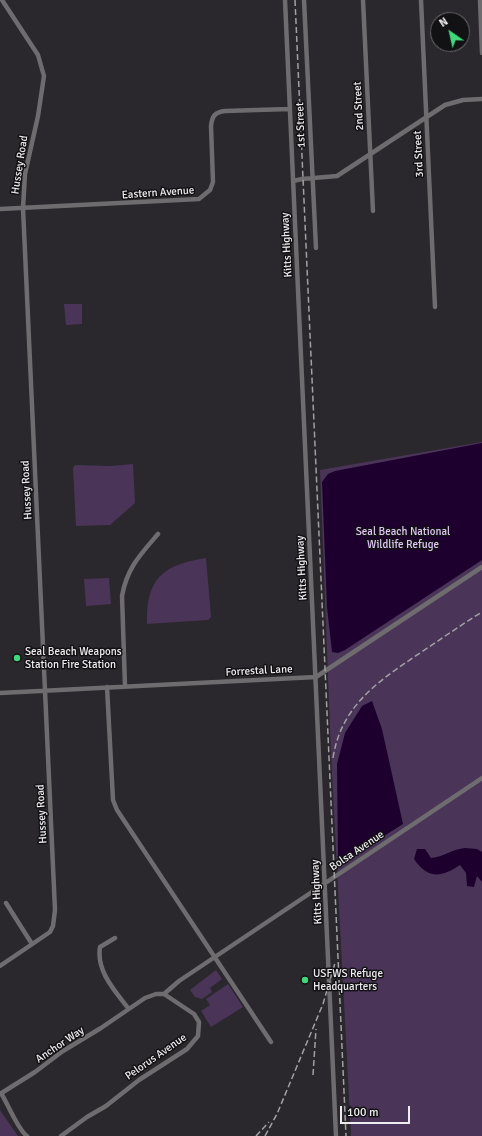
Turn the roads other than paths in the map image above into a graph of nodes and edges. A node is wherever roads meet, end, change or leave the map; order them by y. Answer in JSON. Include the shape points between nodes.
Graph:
{"nodes":[{"id":1,"x":2,"y":0,"type":"edge"},
{"id":2,"x":284,"y":0,"type":"edge"},
{"id":3,"x":304,"y":0,"type":"edge"},
{"id":4,"x":363,"y":0,"type":"edge"},
{"id":5,"x":421,"y":0,"type":"edge"},
{"id":6,"x":480,"y":0,"type":"edge"},
{"id":7,"x":482,"y":53,"type":"edge"},
{"id":8,"x":482,"y":99,"type":"edge"},
{"id":9,"x":289,"y":109,"type":"junction"},
{"id":10,"x":426,"y":115,"type":"junction"},
{"id":11,"x":371,"y":155,"type":"junction"},
{"id":12,"x":312,"y":178,"type":"junction"},
{"id":13,"x":293,"y":181,"type":"junction"},
{"id":14,"x":23,"y":208,"type":"junction"},
{"id":15,"x":0,"y":209,"type":"edge"},
{"id":16,"x":373,"y":211,"type":"dead end"},
{"id":17,"x":316,"y":248,"type":"dead end"},
{"id":18,"x":435,"y":307,"type":"dead end"},
{"id":19,"x":158,"y":534,"type":"dead end"},
{"id":20,"x":482,"y":567,"type":"edge"},
{"id":21,"x":316,"y":677,"type":"junction"},
{"id":22,"x":125,"y":686,"type":"junction"},
{"id":23,"x":107,"y":687,"type":"junction"},
{"id":24,"x":44,"y":690,"type":"junction"},
{"id":25,"x":1,"y":692,"type":"edge"},
{"id":26,"x":482,"y":778,"type":"edge"},
{"id":27,"x":325,"y":883,"type":"junction"},
{"id":28,"x":6,"y":903,"type":"dead end"},
{"id":29,"x":115,"y":938,"type":"dead end"},
{"id":30,"x":32,"y":944,"type":"junction"},
{"id":31,"x":213,"y":958,"type":"junction"},
{"id":32,"x":0,"y":966,"type":"edge"},
{"id":33,"x":164,"y":994,"type":"junction"},
{"id":34,"x":128,"y":1008,"type":"junction"},
{"id":35,"x":272,"y":1042,"type":"dead end"},
{"id":36,"x":0,"y":1093,"type":"edge"},
{"id":37,"x":27,"y":1136,"type":"edge"},
{"id":38,"x":61,"y":1136,"type":"edge"},
{"id":39,"x":336,"y":1136,"type":"edge"}],
"edges":[{"from":1,"to":14,"type":"street","name":"Hussey Road","via":[[38,55],[44,76],[25,174]]},
{"from":2,"to":9,"type":"street","name":"Kitts Highway"},
{"from":3,"to":12,"type":"street","name":"1st Street"},
{"from":4,"to":11,"type":"street","name":"2nd Street"},
{"from":5,"to":10,"type":"street","name":"3rd Street"},
{"from":6,"to":7,"type":"street"},
{"from":8,"to":10,"type":"street","via":[[452,102]]},
{"from":9,"to":13,"type":"street","name":"Kitts Highway"},
{"from":9,"to":14,"type":"street","name":"Eastern Avenue","via":[[225,111],[215,114],[211,126],[213,182],[210,190],[199,200]]},
{"from":10,"to":11,"type":"street"},
{"from":10,"to":18,"type":"street","name":"3rd Street"},
{"from":11,"to":12,"type":"street","via":[[337,176]]},
{"from":11,"to":16,"type":"street","name":"2nd Street"},
{"from":12,"to":13,"type":"street"},
{"from":12,"to":17,"type":"street","name":"1st Street"},
{"from":13,"to":21,"type":"street","name":"Kitts Highway"},
{"from":14,"to":15,"type":"street","name":"Eastern Avenue"},
{"from":14,"to":24,"type":"street","name":"Hussey Road"},
{"from":19,"to":22,"type":"street","via":[[136,560],[124,582],[122,596]]},
{"from":20,"to":21,"type":"street"},
{"from":21,"to":22,"type":"street","name":"Forrestal Lane"},
{"from":21,"to":27,"type":"street","name":"Kitts Highway"},
{"from":22,"to":23,"type":"street","name":"Forrestal Lane"},
{"from":23,"to":24,"type":"street","name":"Forrestal Lane"},
{"from":23,"to":31,"type":"street","via":[[113,800],[122,819]]},
{"from":24,"to":25,"type":"street","name":"Forrestal Lane"},
{"from":24,"to":30,"type":"street","name":"Hussey Road","via":[[55,919],[50,932]]},
{"from":26,"to":27,"type":"street","name":"Bolsa Avenue"},
{"from":27,"to":31,"type":"street","name":"Bolsa Avenue"},
{"from":27,"to":39,"type":"street","name":"Kitts Highway"},
{"from":28,"to":30,"type":"street"},
{"from":29,"to":34,"type":"street","via":[[100,947],[100,959],[106,976]]},
{"from":30,"to":32,"type":"street","name":"Hussey Road"},
{"from":31,"to":33,"type":"street","name":"Bolsa Avenue","via":[[170,987]]},
{"from":31,"to":35,"type":"street"},
{"from":33,"to":34,"type":"street","via":[[145,998]]},
{"from":33,"to":38,"type":"street","name":"Pelorus Avenue","via":[[191,1011],[197,1018],[200,1029],[196,1041],[183,1053],[139,1080]]},
{"from":34,"to":36,"type":"street","name":"Anchor Way"},
{"from":36,"to":37,"type":"street","via":[[13,1112],[17,1124]]}]}
